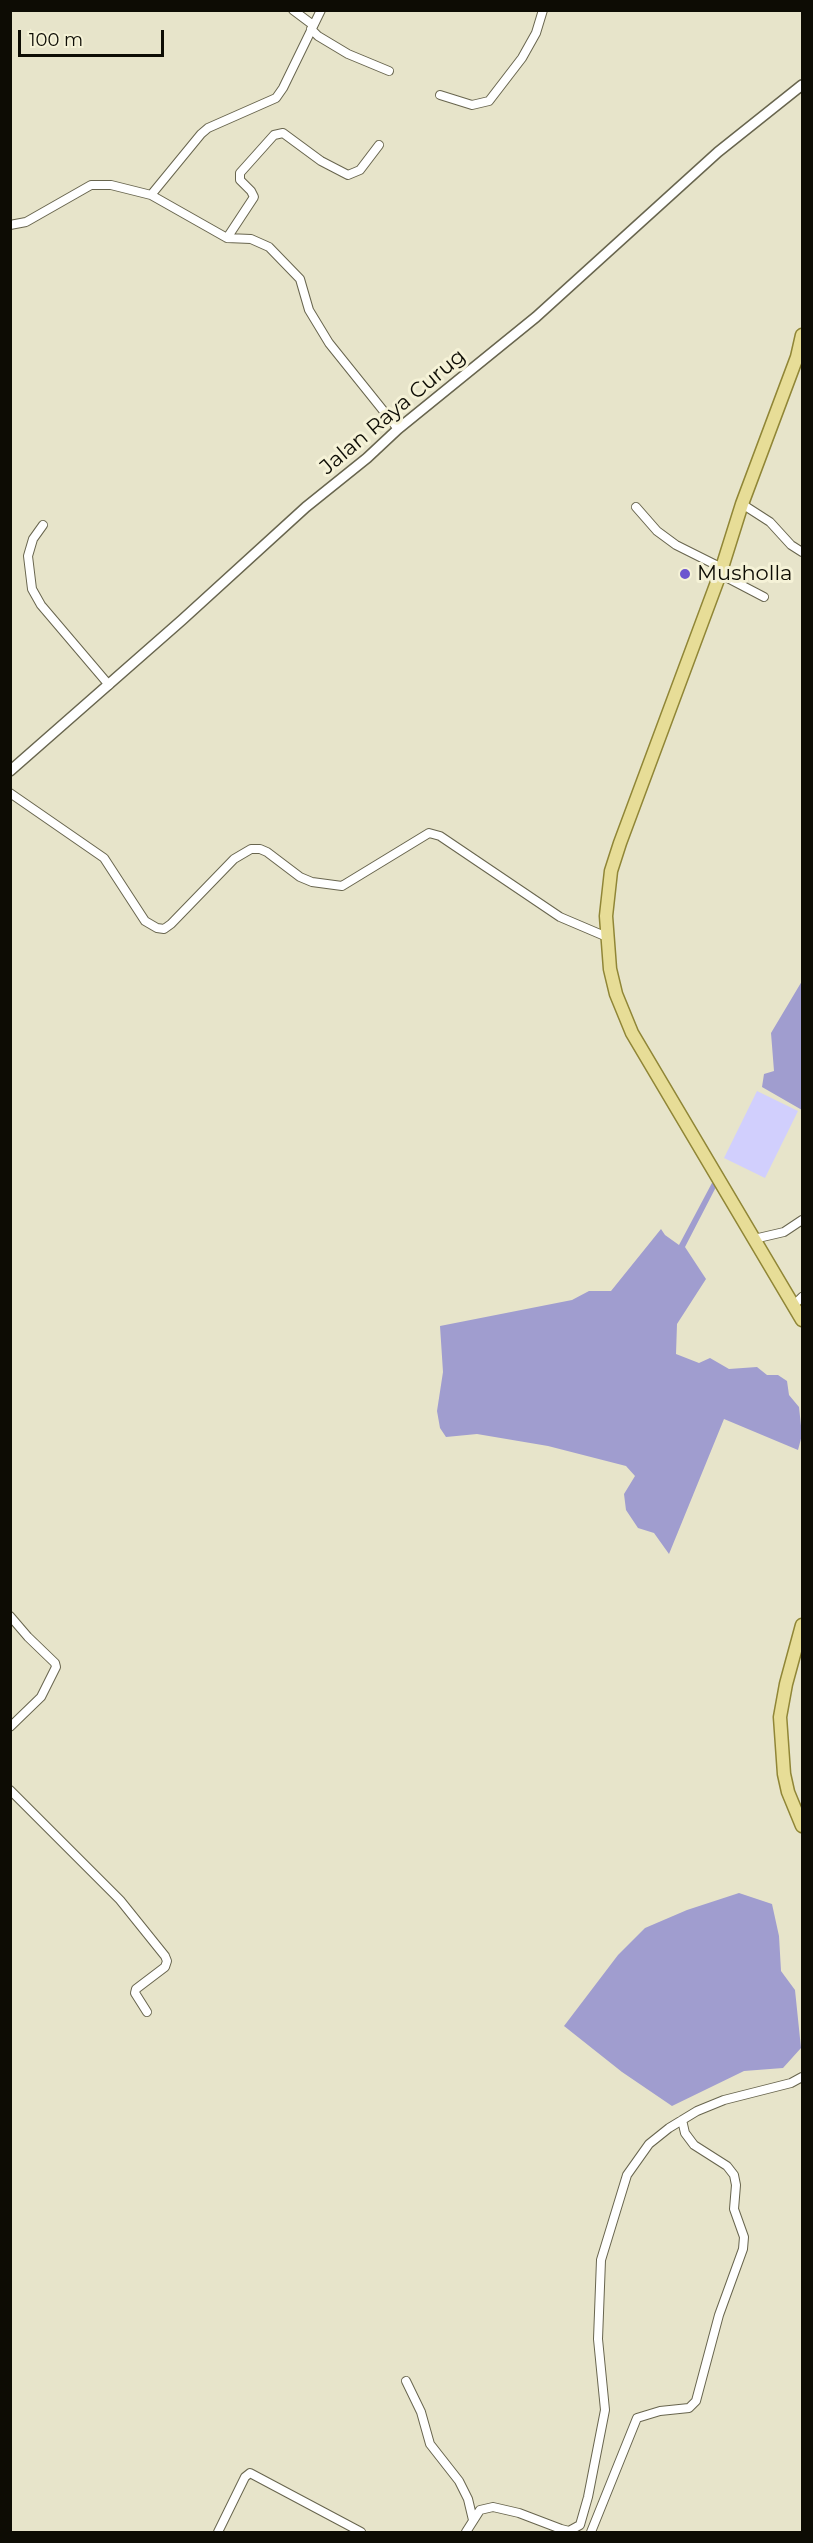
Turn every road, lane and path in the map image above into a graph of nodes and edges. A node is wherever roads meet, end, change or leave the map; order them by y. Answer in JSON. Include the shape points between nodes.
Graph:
{"nodes":[{"id":1,"x":293,"y":10,"type":"edge"},
{"id":2,"x":321,"y":10,"type":"edge"},
{"id":3,"x":543,"y":10,"type":"edge"},
{"id":4,"x":312,"y":27,"type":"junction"},
{"id":5,"x":389,"y":71,"type":"dead end"},
{"id":6,"x":802,"y":85,"type":"edge"},
{"id":7,"x":440,"y":95,"type":"dead end"},
{"id":8,"x":379,"y":145,"type":"dead end"},
{"id":9,"x":152,"y":195,"type":"junction"},
{"id":10,"x":10,"y":225,"type":"edge"},
{"id":11,"x":227,"y":238,"type":"junction"},
{"id":12,"x":802,"y":335,"type":"edge"},
{"id":13,"x":800,"y":360,"type":"edge"},
{"id":14,"x":398,"y":429,"type":"junction"},
{"id":15,"x":742,"y":504,"type":"junction"},
{"id":16,"x":636,"y":507,"type":"dead end"},
{"id":17,"x":44,"y":525,"type":"dead end"},
{"id":18,"x":802,"y":552,"type":"edge"},
{"id":19,"x":721,"y":571,"type":"junction"},
{"id":20,"x":764,"y":597,"type":"dead end"},
{"id":21,"x":109,"y":685,"type":"junction"},
{"id":22,"x":10,"y":771,"type":"edge"},
{"id":23,"x":10,"y":793,"type":"edge"},
{"id":24,"x":607,"y":937,"type":"junction"},
{"id":25,"x":802,"y":1220,"type":"edge"},
{"id":26,"x":754,"y":1239,"type":"junction"},
{"id":27,"x":798,"y":1301,"type":"edge"},
{"id":28,"x":802,"y":1320,"type":"edge"},
{"id":29,"x":10,"y":1616,"type":"edge"},
{"id":30,"x":802,"y":1625,"type":"edge"},
{"id":31,"x":10,"y":1727,"type":"edge"},
{"id":32,"x":10,"y":1790,"type":"edge"},
{"id":33,"x":802,"y":1826,"type":"edge"},
{"id":34,"x":147,"y":2012,"type":"dead end"},
{"id":35,"x":802,"y":2077,"type":"edge"},
{"id":36,"x":682,"y":2120,"type":"junction"},
{"id":37,"x":406,"y":2381,"type":"dead end"},
{"id":38,"x":473,"y":2520,"type":"junction"},
{"id":39,"x":576,"y":2531,"type":"edge"},
{"id":40,"x":218,"y":2532,"type":"edge"},
{"id":41,"x":361,"y":2532,"type":"edge"},
{"id":42,"x":466,"y":2532,"type":"edge"},
{"id":43,"x":591,"y":2532,"type":"edge"}],
"edges":[{"from":1,"to":4,"type":"street"},
{"from":2,"to":4,"type":"street"},
{"from":3,"to":7,"type":"street","via":[[522,58],[489,100],[472,105]]},
{"from":4,"to":5,"type":"street","via":[[318,36],[348,54]]},
{"from":4,"to":9,"type":"street","via":[[276,98],[208,128]]},
{"from":6,"to":14,"type":"street","name":"Jalan Raya Curug","via":[[718,152],[536,317]]},
{"from":8,"to":11,"type":"street","via":[[360,170],[348,175],[321,162],[283,133],[274,135],[240,173],[240,180],[254,197]]},
{"from":9,"to":10,"type":"street","via":[[111,185],[91,185],[26,222]]},
{"from":9,"to":11,"type":"street"},
{"from":11,"to":14,"type":"street","via":[[251,239],[269,247],[295,272],[304,287],[309,310],[329,343]]},
{"from":12,"to":13,"type":"main road"},
{"from":13,"to":15,"type":"main road"},
{"from":14,"to":21,"type":"street","name":"Jalan Raya Curug"},
{"from":15,"to":18,"type":"street","via":[[770,522]]},
{"from":15,"to":19,"type":"main road"},
{"from":16,"to":19,"type":"street","via":[[657,531]]},
{"from":17,"to":21,"type":"street","via":[[33,539],[28,556],[32,589]]},
{"from":19,"to":20,"type":"street"},
{"from":19,"to":24,"type":"main road","via":[[611,871]]},
{"from":21,"to":22,"type":"street","name":"Jalan Raya Curug"},
{"from":23,"to":24,"type":"street","via":[[104,858],[145,921],[157,928],[171,924],[234,859],[251,849],[267,852],[312,882],[342,886],[429,833],[440,836],[560,917]]},
{"from":24,"to":26,"type":"main road","via":[[616,994],[632,1033]]},
{"from":25,"to":26,"type":"street","via":[[784,1232]]},
{"from":26,"to":27,"type":"main road"},
{"from":27,"to":28,"type":"main road"},
{"from":29,"to":31,"type":"street","via":[[56,1667],[41,1696]]},
{"from":30,"to":33,"type":"main road","via":[[780,1717],[783,1774]]},
{"from":32,"to":34,"type":"street","via":[[120,1900],[165,1956],[165,1966],[136,1989]]},
{"from":35,"to":36,"type":"street","via":[[723,2100]]},
{"from":36,"to":39,"type":"street","via":[[649,2144],[627,2175],[603,2248],[598,2325],[605,2410],[585,2511]]},
{"from":36,"to":43,"type":"street","via":[[694,2145],[734,2175],[734,2209],[744,2237],[743,2249],[719,2315],[696,2401],[689,2408],[637,2418]]},
{"from":37,"to":38,"type":"street","via":[[422,2412],[430,2444],[459,2481]]},
{"from":38,"to":39,"type":"street","via":[[484,2508],[493,2507]]},
{"from":38,"to":42,"type":"street"},
{"from":40,"to":41,"type":"street","via":[[250,2473]]}]}
